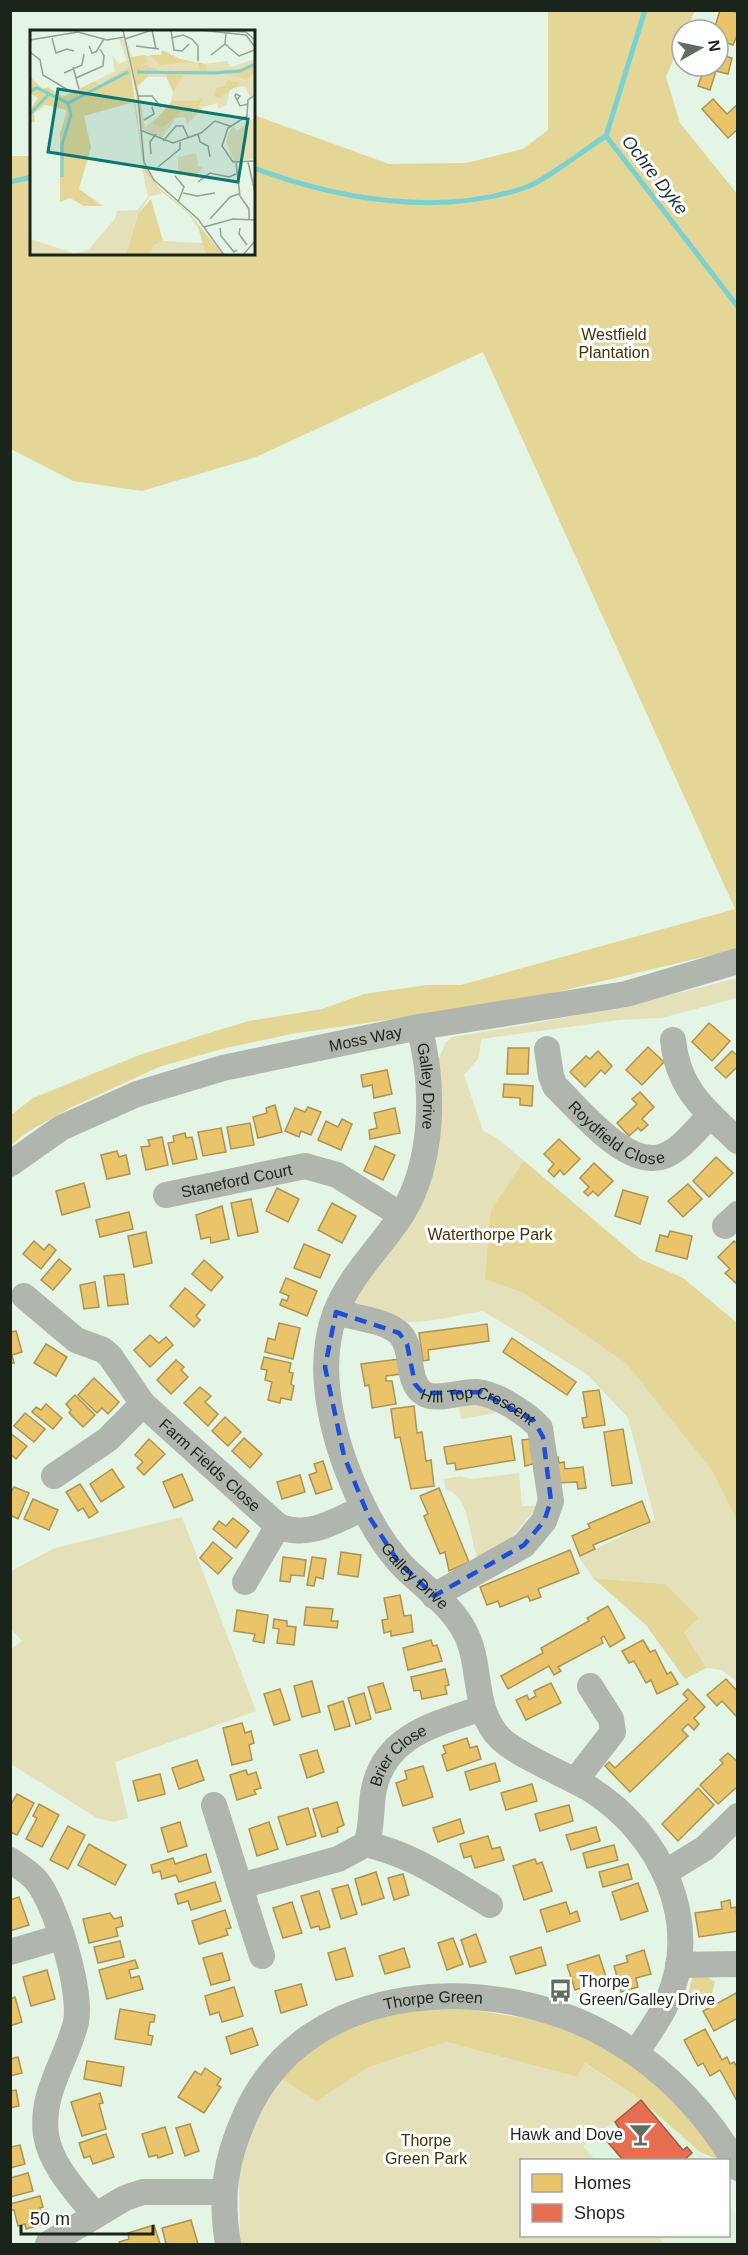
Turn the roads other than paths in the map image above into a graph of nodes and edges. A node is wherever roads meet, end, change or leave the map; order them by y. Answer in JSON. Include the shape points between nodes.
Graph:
{"nodes":[{"id":1,"x":738,"y":961,"type":"edge"},
{"id":2,"x":419,"y":1027,"type":"junction"},
{"id":3,"x":673,"y":1040,"type":"dead end"},
{"id":4,"x":547,"y":1049,"type":"dead end"},
{"id":5,"x":710,"y":1116,"type":"junction"},
{"id":6,"x":738,"y":1141,"type":"edge"},
{"id":7,"x":10,"y":1164,"type":"edge"},
{"id":8,"x":166,"y":1195,"type":"dead end"},
{"id":9,"x":401,"y":1215,"type":"junction"},
{"id":10,"x":24,"y":1296,"type":"dead end"},
{"id":11,"x":336,"y":1312,"type":"junction"},
{"id":12,"x":143,"y":1404,"type":"junction"},
{"id":13,"x":54,"y":1476,"type":"dead end"},
{"id":14,"x":363,"y":1508,"type":"junction"},
{"id":15,"x":278,"y":1526,"type":"junction"},
{"id":16,"x":245,"y":1582,"type":"dead end"},
{"id":17,"x":434,"y":1596,"type":"junction"},
{"id":18,"x":590,"y":1686,"type":"dead end"},
{"id":19,"x":482,"y":1708,"type":"junction"},
{"id":20,"x":575,"y":1781,"type":"junction"},
{"id":21,"x":214,"y":1804,"type":"dead end"},
{"id":22,"x":738,"y":1816,"type":"edge"},
{"id":23,"x":366,"y":1844,"type":"junction"},
{"id":24,"x":10,"y":1860,"type":"edge"},
{"id":25,"x":666,"y":1872,"type":"junction"},
{"id":26,"x":240,"y":1886,"type":"junction"},
{"id":27,"x":490,"y":1905,"type":"dead end"},
{"id":28,"x":61,"y":1937,"type":"junction"},
{"id":29,"x":10,"y":1952,"type":"edge"},
{"id":30,"x":262,"y":1956,"type":"dead end"},
{"id":31,"x":678,"y":1965,"type":"junction"},
{"id":32,"x":738,"y":1965,"type":"edge"},
{"id":33,"x":636,"y":2053,"type":"junction"},
{"id":34,"x":731,"y":2140,"type":"edge"},
{"id":35,"x":738,"y":2168,"type":"edge"},
{"id":36,"x":223,"y":2192,"type":"junction"},
{"id":37,"x":95,"y":2216,"type":"junction"},
{"id":38,"x":48,"y":2244,"type":"edge"},
{"id":39,"x":228,"y":2244,"type":"edge"}],
"edges":[{"from":1,"to":2,"type":"street","name":"Moss Way","via":[[626,994]]},
{"from":2,"to":7,"type":"street","name":"Moss Way","via":[[223,1068],[137,1094],[61,1128]]},
{"from":2,"to":9,"type":"street","name":"Galley Drive","via":[[429,1109],[427,1151],[418,1183]]},
{"from":3,"to":5,"type":"street","via":[[683,1084]]},
{"from":4,"to":5,"type":"street","name":"Roydfield Close","via":[[555,1086],[630,1155],[665,1156]]},
{"from":5,"to":6,"type":"street"},
{"from":8,"to":9,"type":"street","name":"Staneford Court","via":[[305,1166],[337,1175]]},
{"from":9,"to":11,"type":"street","name":"Galley Drive","via":[[366,1260]]},
{"from":10,"to":12,"type":"street","name":"Farm Fields Close","via":[[75,1340],[110,1356]]},
{"from":11,"to":14,"type":"street","name":"Galley Drive","via":[[328,1340],[327,1377],[335,1426]]},
{"from":11,"to":17,"type":"street","name":"Hill Top Crescent","via":[[385,1325],[399,1333],[407,1344],[415,1384],[423,1393],[432,1396],[481,1392],[540,1428],[551,1502],[544,1521],[524,1545]]},
{"from":12,"to":13,"type":"street","via":[[107,1440]]},
{"from":12,"to":15,"type":"street","name":"Farm Fields Close"},
{"from":14,"to":15,"type":"street","via":[[304,1532],[290,1532]]},
{"from":14,"to":17,"type":"street","name":"Galley Drive","via":[[397,1560]]},
{"from":15,"to":16,"type":"street"},
{"from":17,"to":19,"type":"street","name":"Galley Drive","via":[[466,1633]]},
{"from":18,"to":20,"type":"street","via":[[611,1719],[613,1732]]},
{"from":19,"to":20,"type":"street","name":"Galley Drive","via":[[505,1742]]},
{"from":19,"to":23,"type":"street","name":"Brier Close","via":[[412,1734],[386,1759],[371,1804]]},
{"from":20,"to":25,"type":"street","name":"Galley Drive","via":[[616,1809],[655,1852]]},
{"from":21,"to":26,"type":"street"},
{"from":22,"to":25,"type":"street","via":[[705,1848]]},
{"from":23,"to":26,"type":"street","via":[[338,1859]]},
{"from":23,"to":27,"type":"street","via":[[415,1859]]},
{"from":24,"to":28,"type":"street","via":[[35,1878],[45,1893]]},
{"from":25,"to":31,"type":"street","name":"Galley Drive","via":[[681,1933]]},
{"from":26,"to":30,"type":"street"},
{"from":28,"to":29,"type":"street"},
{"from":28,"to":37,"type":"street","via":[[78,2005],[69,2043],[48,2097],[46,2136],[61,2171]]},
{"from":31,"to":32,"type":"street"},
{"from":31,"to":33,"type":"street","name":"Galley Drive","via":[[668,2001]]},
{"from":33,"to":34,"type":"street","name":"Thorpe Green"},
{"from":33,"to":36,"type":"street","name":"Thorpe Green","via":[[557,2014],[494,2000],[427,1996],[349,2015],[318,2031],[274,2067],[252,2099],[240,2128]]},
{"from":34,"to":35,"type":"street","name":"Thorpe Green"},
{"from":36,"to":37,"type":"street","via":[[143,2192]]},
{"from":36,"to":39,"type":"street","name":"Thorpe Green"},
{"from":37,"to":38,"type":"street"}]}
